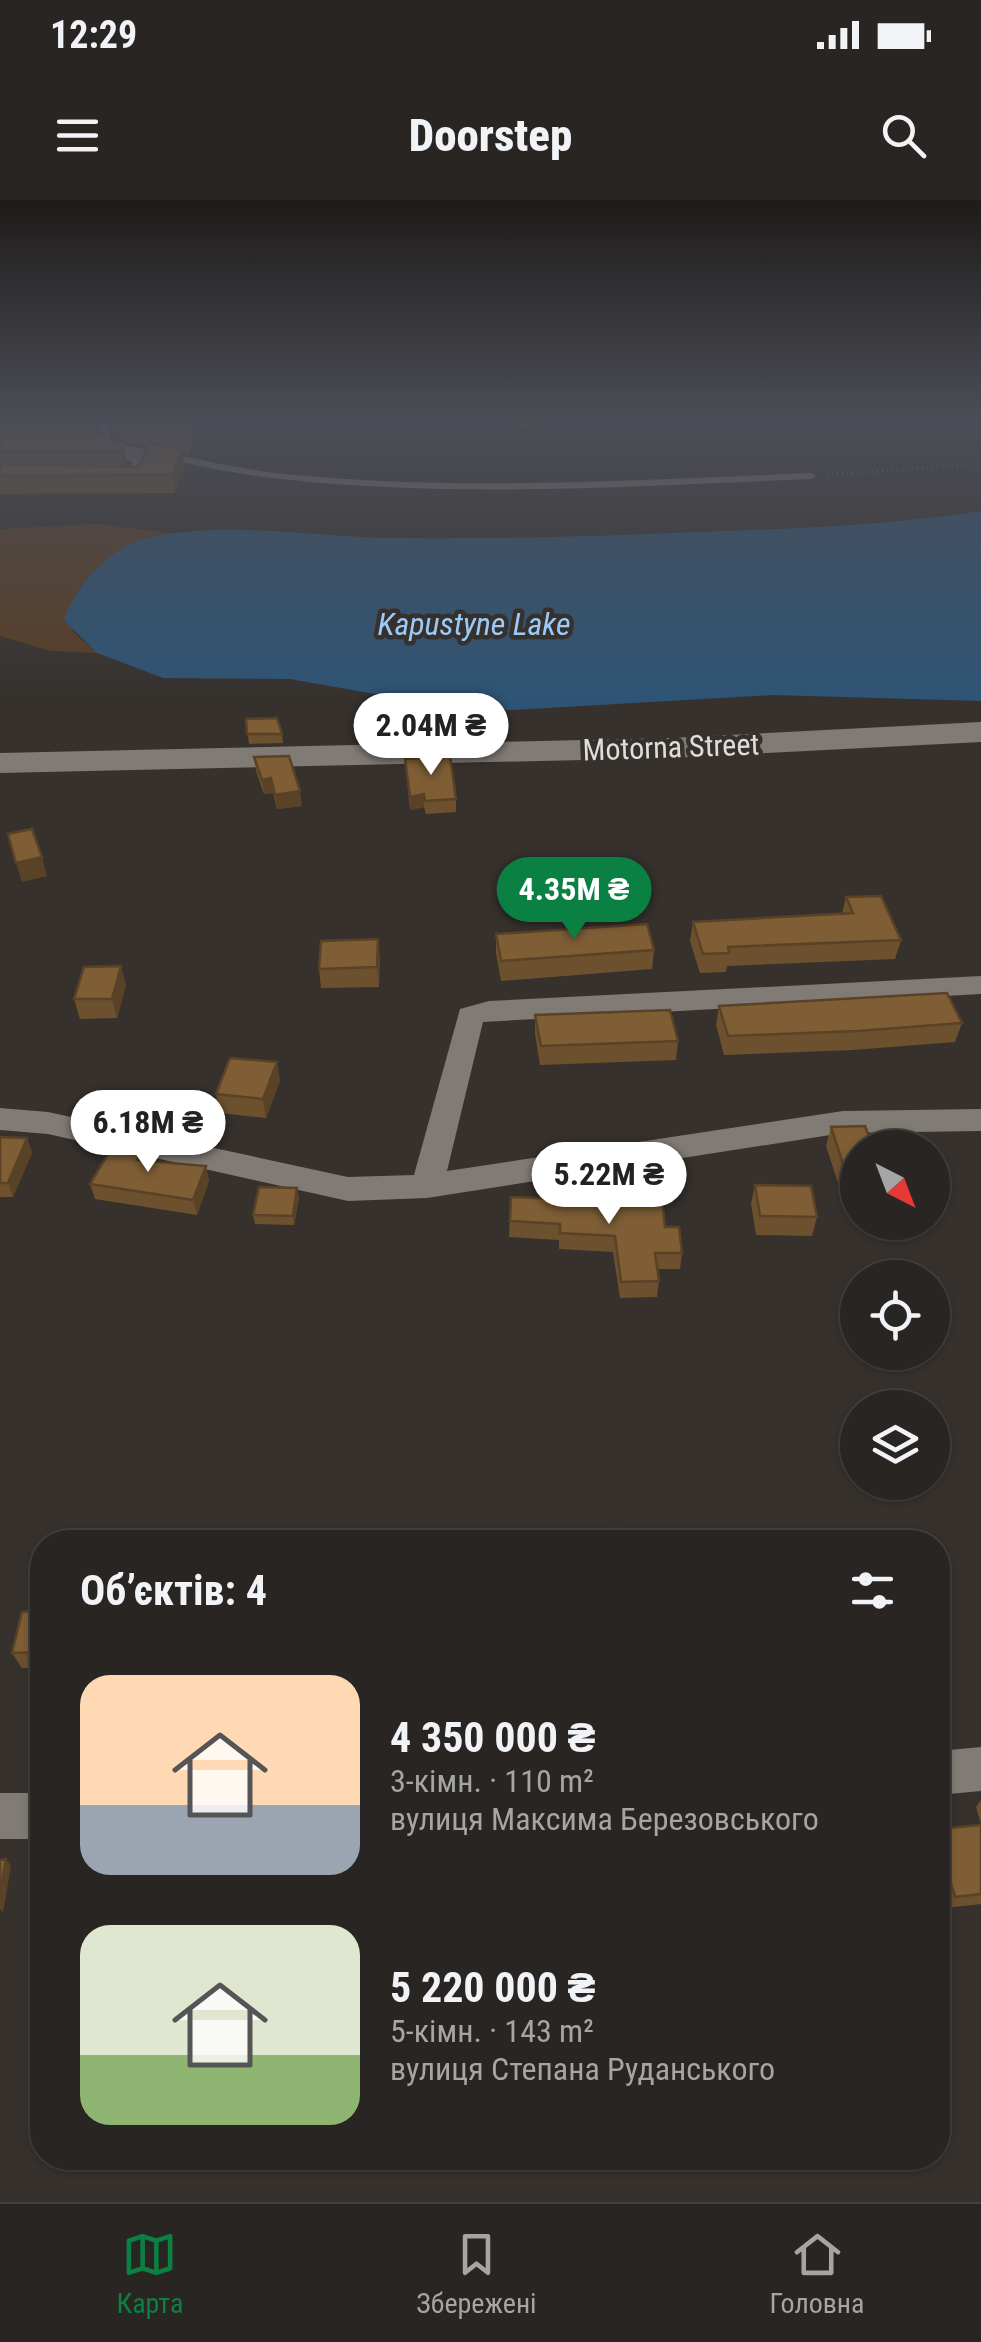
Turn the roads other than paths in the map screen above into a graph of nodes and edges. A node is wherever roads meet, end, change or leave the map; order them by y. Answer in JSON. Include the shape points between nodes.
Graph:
{"nodes":[{"id":1,"x":981,"y":732,"type":"edge"},
{"id":2,"x":0,"y":763,"type":"edge"},
{"id":3,"x":981,"y":985,"type":"edge"},
{"id":4,"x":0,"y":1119,"type":"edge"},
{"id":5,"x":981,"y":1120,"type":"edge"},
{"id":6,"x":427,"y":1186,"type":"junction"},
{"id":7,"x":981,"y":1769,"type":"edge"},
{"id":8,"x":950,"y":1771,"type":"edge"},
{"id":9,"x":0,"y":1816,"type":"edge"},
{"id":10,"x":30,"y":1816,"type":"edge"}],
"edges":[{"from":1,"to":2,"type":"street","name":"Motorna Street","via":[[670,748]]},
{"from":3,"to":6,"type":"street","via":[[470,1016]]},
{"from":4,"to":6,"type":"street","via":[[48,1123],[348,1189]]},
{"from":5,"to":6,"type":"street","via":[[843,1122]]},
{"from":7,"to":8,"type":"street"},
{"from":9,"to":10,"type":"street"}]}
